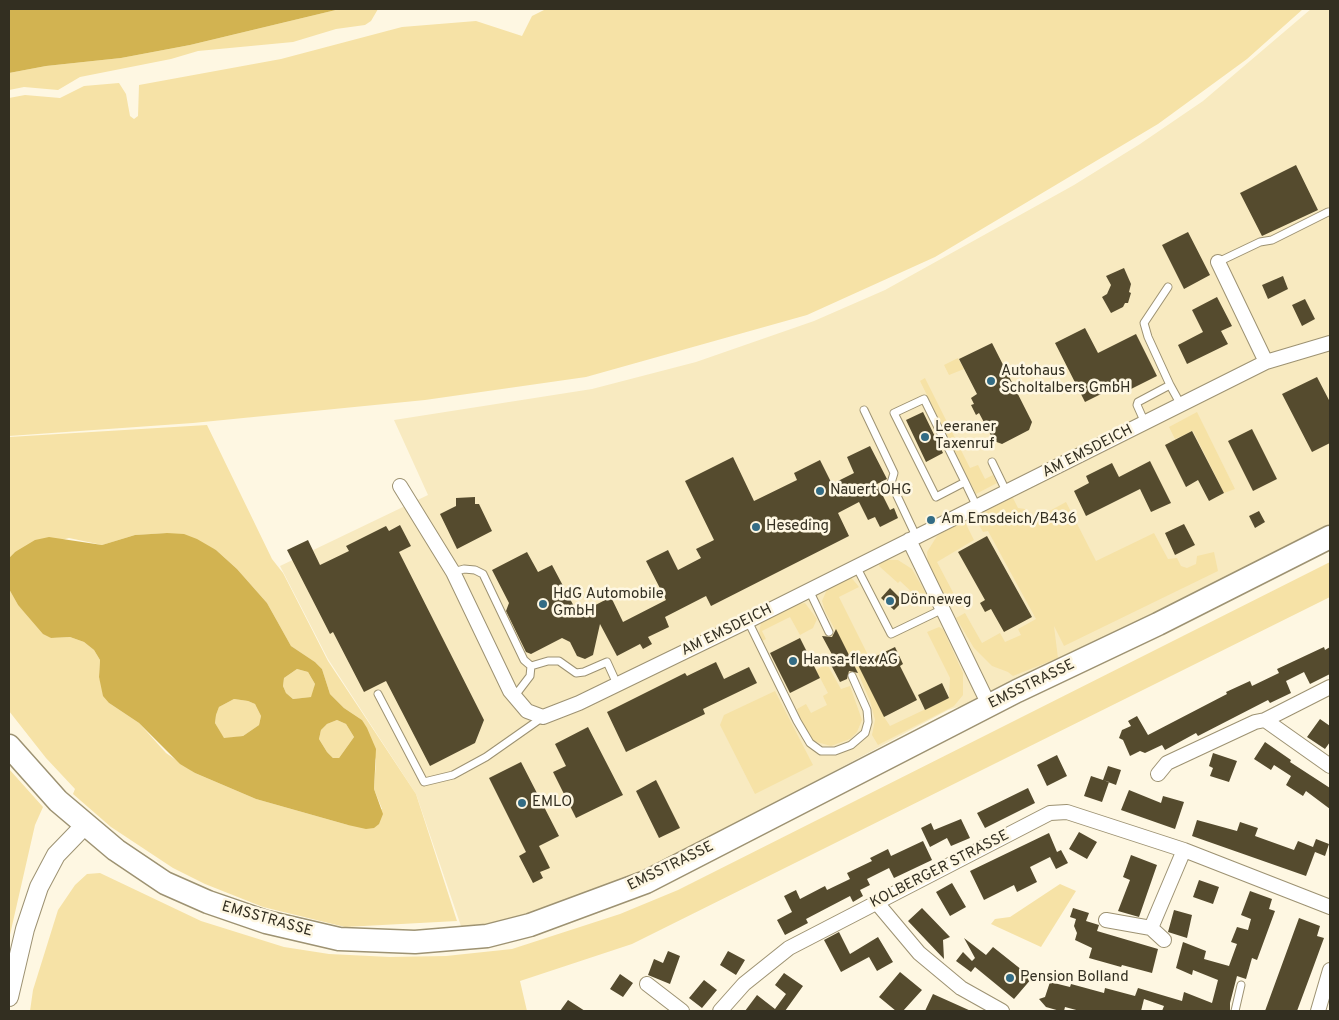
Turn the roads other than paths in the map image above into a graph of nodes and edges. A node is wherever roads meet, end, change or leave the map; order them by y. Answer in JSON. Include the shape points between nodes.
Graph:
{"nodes":[{"id":1,"x":1328,"y":212,"type":"dead end"},
{"id":2,"x":1218,"y":262,"type":"joint"},
{"id":3,"x":1168,"y":287,"type":"dead end"},
{"id":4,"x":1330,"y":344,"type":"edge"},
{"id":5,"x":1266,"y":362,"type":"junction"},
{"id":6,"x":1170,"y":385,"type":"junction"},
{"id":7,"x":1181,"y":405,"type":"junction"},
{"id":8,"x":864,"y":410,"type":"dead end"},
{"id":9,"x":1145,"y":424,"type":"junction"},
{"id":10,"x":992,"y":462,"type":"dead end"},
{"id":11,"x":965,"y":482,"type":"junction"},
{"id":12,"x":400,"y":486,"type":"dead end"},
{"id":13,"x":1007,"y":493,"type":"junction"},
{"id":14,"x":977,"y":507,"type":"junction"},
{"id":15,"x":1330,"y":537,"type":"edge"},
{"id":16,"x":912,"y":538,"type":"junction"},
{"id":17,"x":856,"y":566,"type":"junction"},
{"id":18,"x":453,"y":572,"type":"junction"},
{"id":19,"x":808,"y":590,"type":"junction"},
{"id":20,"x":943,"y":609,"type":"junction"},
{"id":21,"x":748,"y":621,"type":"junction"},
{"id":22,"x":829,"y":632,"type":"dead end"},
{"id":23,"x":531,"y":666,"type":"junction"},
{"id":24,"x":852,"y":676,"type":"dead end"},
{"id":25,"x":618,"y":684,"type":"junction"},
{"id":26,"x":1330,"y":687,"type":"edge"},
{"id":27,"x":378,"y":694,"type":"dead end"},
{"id":28,"x":514,"y":698,"type":"junction"},
{"id":29,"x":989,"y":706,"type":"junction"},
{"id":30,"x":543,"y":717,"type":"junction"},
{"id":31,"x":1265,"y":720,"type":"junction"},
{"id":32,"x":9,"y":746,"type":"edge"},
{"id":33,"x":1330,"y":766,"type":"edge"},
{"id":34,"x":1158,"y":774,"type":"dead end"},
{"id":35,"x":85,"y":825,"type":"junction"},
{"id":36,"x":1184,"y":850,"type":"junction"},
{"id":37,"x":877,"y":903,"type":"junction"},
{"id":38,"x":1330,"y":907,"type":"edge"},
{"id":39,"x":1106,"y":920,"type":"dead end"},
{"id":40,"x":1151,"y":928,"type":"junction"},
{"id":41,"x":1164,"y":940,"type":"dead end"},
{"id":42,"x":1330,"y":970,"type":"edge"},
{"id":43,"x":647,"y":984,"type":"dead end"},
{"id":44,"x":1241,"y":984,"type":"dead end"},
{"id":45,"x":9,"y":997,"type":"edge"},
{"id":46,"x":682,"y":1011,"type":"edge"},
{"id":47,"x":720,"y":1011,"type":"edge"},
{"id":48,"x":1002,"y":1011,"type":"edge"},
{"id":49,"x":1235,"y":1011,"type":"edge"},
{"id":50,"x":1318,"y":1011,"type":"edge"}],
"edges":[{"from":1,"to":2,"type":"lane"},
{"from":2,"to":5,"type":"street"},
{"from":3,"to":6,"type":"lane","via":[[1144,323]]},
{"from":4,"to":5,"type":"street","name":"AM EMSDEICH"},
{"from":5,"to":7,"type":"street","name":"AM EMSDEICH"},
{"from":6,"to":7,"type":"lane"},
{"from":6,"to":9,"type":"lane","via":[[1136,405]]},
{"from":7,"to":9,"type":"street","name":"AM EMSDEICH"},
{"from":8,"to":16,"type":"lane","via":[[894,473],[891,483]]},
{"from":9,"to":13,"type":"street","name":"AM EMSDEICH"},
{"from":10,"to":13,"type":"lane"},
{"from":11,"to":11,"type":"lane","via":[[924,399],[894,413],[936,497]]},
{"from":11,"to":14,"type":"lane"},
{"from":12,"to":18,"type":"street"},
{"from":13,"to":14,"type":"street","name":"AM EMSDEICH"},
{"from":14,"to":16,"type":"street","name":"AM EMSDEICH"},
{"from":15,"to":29,"type":"main road","name":"EMSSTRASSE"},
{"from":16,"to":17,"type":"street","name":"AM EMSDEICH"},
{"from":16,"to":20,"type":"street"},
{"from":17,"to":19,"type":"street","name":"AM EMSDEICH"},
{"from":17,"to":20,"type":"lane","via":[[891,634]]},
{"from":18,"to":23,"type":"lane","via":[[464,569],[482,574],[524,660]]},
{"from":18,"to":28,"type":"street"},
{"from":19,"to":21,"type":"street","name":"AM EMSDEICH"},
{"from":19,"to":22,"type":"lane"},
{"from":20,"to":29,"type":"street"},
{"from":21,"to":24,"type":"lane","via":[[797,721],[810,743],[821,751],[835,751],[851,745],[864,733],[868,722],[867,710]]},
{"from":21,"to":25,"type":"street","name":"AM EMSDEICH"},
{"from":23,"to":25,"type":"lane","via":[[548,660],[559,661],[576,673],[607,662]]},
{"from":23,"to":28,"type":"lane","via":[[530,676]]},
{"from":25,"to":30,"type":"street","name":"AM EMSDEICH"},
{"from":26,"to":31,"type":"street"},
{"from":27,"to":30,"type":"lane","name":"AM EMSDEICH","via":[[424,782],[452,774],[486,758]]},
{"from":28,"to":30,"type":"street","via":[[527,711]]},
{"from":29,"to":35,"type":"main road","name":"EMSSTRASSE","via":[[646,882],[530,925],[488,936],[370,942],[339,939],[266,922],[216,905],[165,882]]},
{"from":31,"to":33,"type":"street"},
{"from":31,"to":34,"type":"street","via":[[1167,763]]},
{"from":32,"to":35,"type":"main road","name":"EMSSTRASSE","via":[[50,793]]},
{"from":35,"to":45,"type":"street","via":[[56,855],[39,887],[24,929]]},
{"from":36,"to":37,"type":"street","name":"KOLBERGER STRASSE","via":[[1067,812],[1050,813]]},
{"from":36,"to":38,"type":"street","name":"KOLBERGER STRASSE"},
{"from":36,"to":40,"type":"street"},
{"from":37,"to":47,"type":"street","name":"KOLBERGER STRASSE","via":[[790,948],[744,984]]},
{"from":37,"to":48,"type":"street","via":[[919,953],[961,988]]},
{"from":39,"to":40,"type":"street"},
{"from":40,"to":41,"type":"street"},
{"from":42,"to":50,"type":"street"},
{"from":43,"to":46,"type":"street"},
{"from":44,"to":49,"type":"lane"}]}
